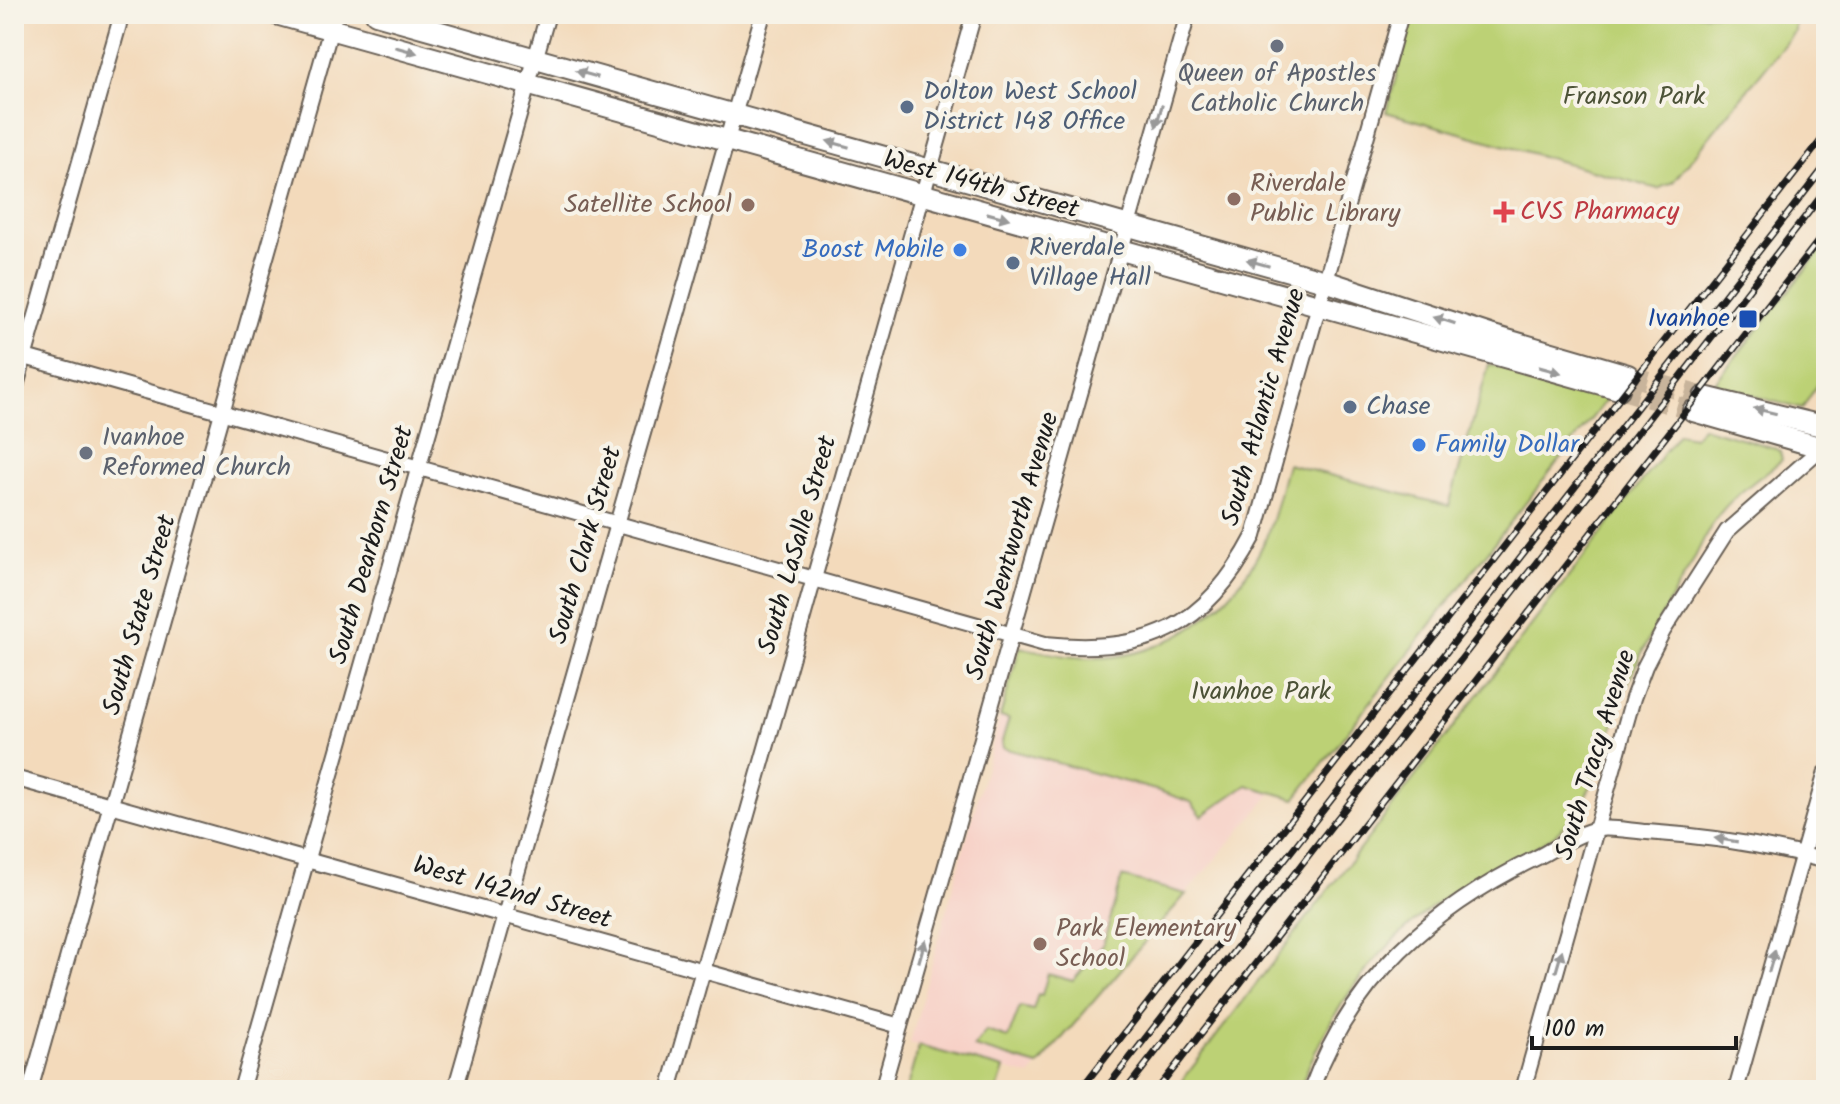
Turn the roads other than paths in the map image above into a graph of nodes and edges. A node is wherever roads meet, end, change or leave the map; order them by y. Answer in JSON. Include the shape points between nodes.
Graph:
{"nodes":[{"id":1,"x":122,"y":14,"type":"edge"},
{"id":2,"x":276,"y":14,"type":"edge"},
{"id":3,"x":376,"y":14,"type":"edge"},
{"id":4,"x":548,"y":14,"type":"edge"},
{"id":5,"x":763,"y":14,"type":"edge"},
{"id":6,"x":974,"y":14,"type":"edge"},
{"id":7,"x":1188,"y":14,"type":"edge"},
{"id":8,"x":1401,"y":14,"type":"edge"},
{"id":9,"x":333,"y":22,"type":"edge"},
{"id":10,"x":535,"y":59,"type":"junction"},
{"id":11,"x":528,"y":85,"type":"junction"},
{"id":12,"x":734,"y":115,"type":"junction"},
{"id":13,"x":726,"y":141,"type":"junction"},
{"id":14,"x":930,"y":171,"type":"junction"},
{"id":15,"x":922,"y":196,"type":"junction"},
{"id":16,"x":1128,"y":227,"type":"junction"},
{"id":17,"x":1121,"y":250,"type":"junction"},
{"id":18,"x":1325,"y":281,"type":"junction"},
{"id":19,"x":1318,"y":307,"type":"junction"},
{"id":20,"x":1485,"y":343,"type":"junction"},
{"id":21,"x":19,"y":356,"type":"edge"},
{"id":22,"x":1623,"y":382,"type":"tunnel mouth"},
{"id":23,"x":14,"y":393,"type":"edge"},
{"id":24,"x":222,"y":413,"type":"junction"},
{"id":25,"x":1826,"y":427,"type":"edge"},
{"id":26,"x":1824,"y":447,"type":"edge"},
{"id":27,"x":419,"y":468,"type":"junction"},
{"id":28,"x":617,"y":524,"type":"junction"},
{"id":29,"x":814,"y":580,"type":"junction"},
{"id":30,"x":1012,"y":636,"type":"junction"},
{"id":31,"x":1826,"y":772,"type":"edge"},
{"id":32,"x":14,"y":778,"type":"edge"},
{"id":33,"x":111,"y":806,"type":"junction"},
{"id":34,"x":1597,"y":829,"type":"junction"},
{"id":35,"x":1802,"y":855,"type":"junction"},
{"id":36,"x":307,"y":860,"type":"junction"},
{"id":37,"x":1826,"y":861,"type":"edge"},
{"id":38,"x":505,"y":916,"type":"junction"},
{"id":39,"x":703,"y":972,"type":"junction"},
{"id":40,"x":900,"y":1026,"type":"junction"},
{"id":41,"x":30,"y":1090,"type":"edge"},
{"id":42,"x":241,"y":1090,"type":"edge"},
{"id":43,"x":455,"y":1090,"type":"edge"},
{"id":44,"x":669,"y":1090,"type":"edge"},
{"id":45,"x":882,"y":1090,"type":"edge"},
{"id":46,"x":1311,"y":1090,"type":"edge"},
{"id":47,"x":1523,"y":1090,"type":"edge"},
{"id":48,"x":1736,"y":1090,"type":"edge"}],
"edges":[{"from":1,"to":21,"type":"street"},
{"from":2,"to":9,"type":"street","name":"West 144th Street"},
{"from":3,"to":10,"type":"street","name":"West 144th Street"},
{"from":4,"to":10,"type":"street","name":"South Dearborn Street"},
{"from":5,"to":12,"type":"street","name":"South Clark Street"},
{"from":6,"to":14,"type":"street","name":"South LaSalle Street"},
{"from":7,"to":16,"type":"street","name":"South Wentworth Avenue","one_way":true},
{"from":8,"to":18,"type":"street","name":"South Atlantic Avenue"},
{"from":9,"to":11,"type":"street","name":"West 144th Street","one_way":true},
{"from":9,"to":24,"type":"street","name":"South State Street"},
{"from":10,"to":11,"type":"street","name":"South Dearborn Street"},
{"from":12,"to":10,"type":"street","name":"West 144th Street","one_way":true},
{"from":11,"to":13,"type":"street","name":"West 144th Street"},
{"from":11,"to":27,"type":"street","name":"South Dearborn Street"},
{"from":12,"to":13,"type":"street","name":"South Clark Street"},
{"from":14,"to":12,"type":"street","name":"West 144th Street","one_way":true},
{"from":13,"to":15,"type":"street","name":"West 144th Street"},
{"from":13,"to":28,"type":"street","name":"South Clark Street"},
{"from":14,"to":15,"type":"street","name":"South LaSalle Street"},
{"from":14,"to":16,"type":"street","name":"West 144th Street"},
{"from":15,"to":17,"type":"street","name":"West 144th Street","one_way":true},
{"from":15,"to":29,"type":"street","name":"South LaSalle Street"},
{"from":16,"to":17,"type":"street","name":"South Wentworth Avenue"},
{"from":18,"to":16,"type":"street","name":"West 144th Street","one_way":true},
{"from":17,"to":19,"type":"street","name":"West 144th Street"},
{"from":17,"to":30,"type":"street","name":"South Wentworth Avenue"},
{"from":18,"to":19,"type":"street","name":"South Atlantic Avenue"},
{"from":20,"to":18,"type":"street","name":"West 144th Street","one_way":true},
{"from":19,"to":20,"type":"street","name":"West 144th Street"},
{"from":19,"to":30,"type":"street","name":"South Atlantic Avenue","via":[[1254,536],[1216,594],[1171,630],[1111,646],[1070,647]]},
{"from":20,"to":22,"type":"street","name":"West 144th Street"},
{"from":21,"to":23,"type":"street"},
{"from":21,"to":24,"type":"street","name":"South Atlantic Avenue"},
{"from":24,"to":27,"type":"street","name":"South Atlantic Avenue"},
{"from":24,"to":33,"type":"street","name":"South State Street"},
{"from":25,"to":26,"type":"street","one_way":true,"via":[[1698,404]]},
{"from":26,"to":34,"type":"street","name":"South Tracy Avenue","via":[[1727,531],[1663,631],[1633,698]]},
{"from":27,"to":28,"type":"street","name":"South Atlantic Avenue"},
{"from":27,"to":36,"type":"street","name":"South Dearborn Street"},
{"from":28,"to":29,"type":"street","name":"South Atlantic Avenue"},
{"from":28,"to":38,"type":"street","name":"South Clark Street"},
{"from":29,"to":30,"type":"street","name":"South Atlantic Avenue"},
{"from":29,"to":39,"type":"street","name":"South LaSalle Street"},
{"from":40,"to":30,"type":"street","name":"South Wentworth Avenue","one_way":true},
{"from":31,"to":35,"type":"street"},
{"from":32,"to":33,"type":"street","name":"West 142nd Street"},
{"from":33,"to":36,"type":"street","name":"West 142nd Street"},
{"from":33,"to":41,"type":"street","name":"South State Street"},
{"from":35,"to":34,"type":"street","one_way":true,"via":[[1690,835]]},
{"from":34,"to":46,"type":"street","via":[[1468,894],[1414,936],[1355,1003]]},
{"from":47,"to":34,"type":"street","name":"South Tracy Avenue","one_way":true},
{"from":35,"to":37,"type":"street"},
{"from":48,"to":35,"type":"street","one_way":true},
{"from":36,"to":38,"type":"street","name":"West 142nd Street"},
{"from":36,"to":42,"type":"street","name":"South Dearborn Street"},
{"from":38,"to":39,"type":"street","name":"West 142nd Street"},
{"from":38,"to":43,"type":"street","name":"South Clark Street"},
{"from":39,"to":40,"type":"street","name":"West 142nd Street"},
{"from":39,"to":44,"type":"street","name":"South LaSalle Street"},
{"from":40,"to":45,"type":"street","name":"South Wentworth Avenue"}]}
